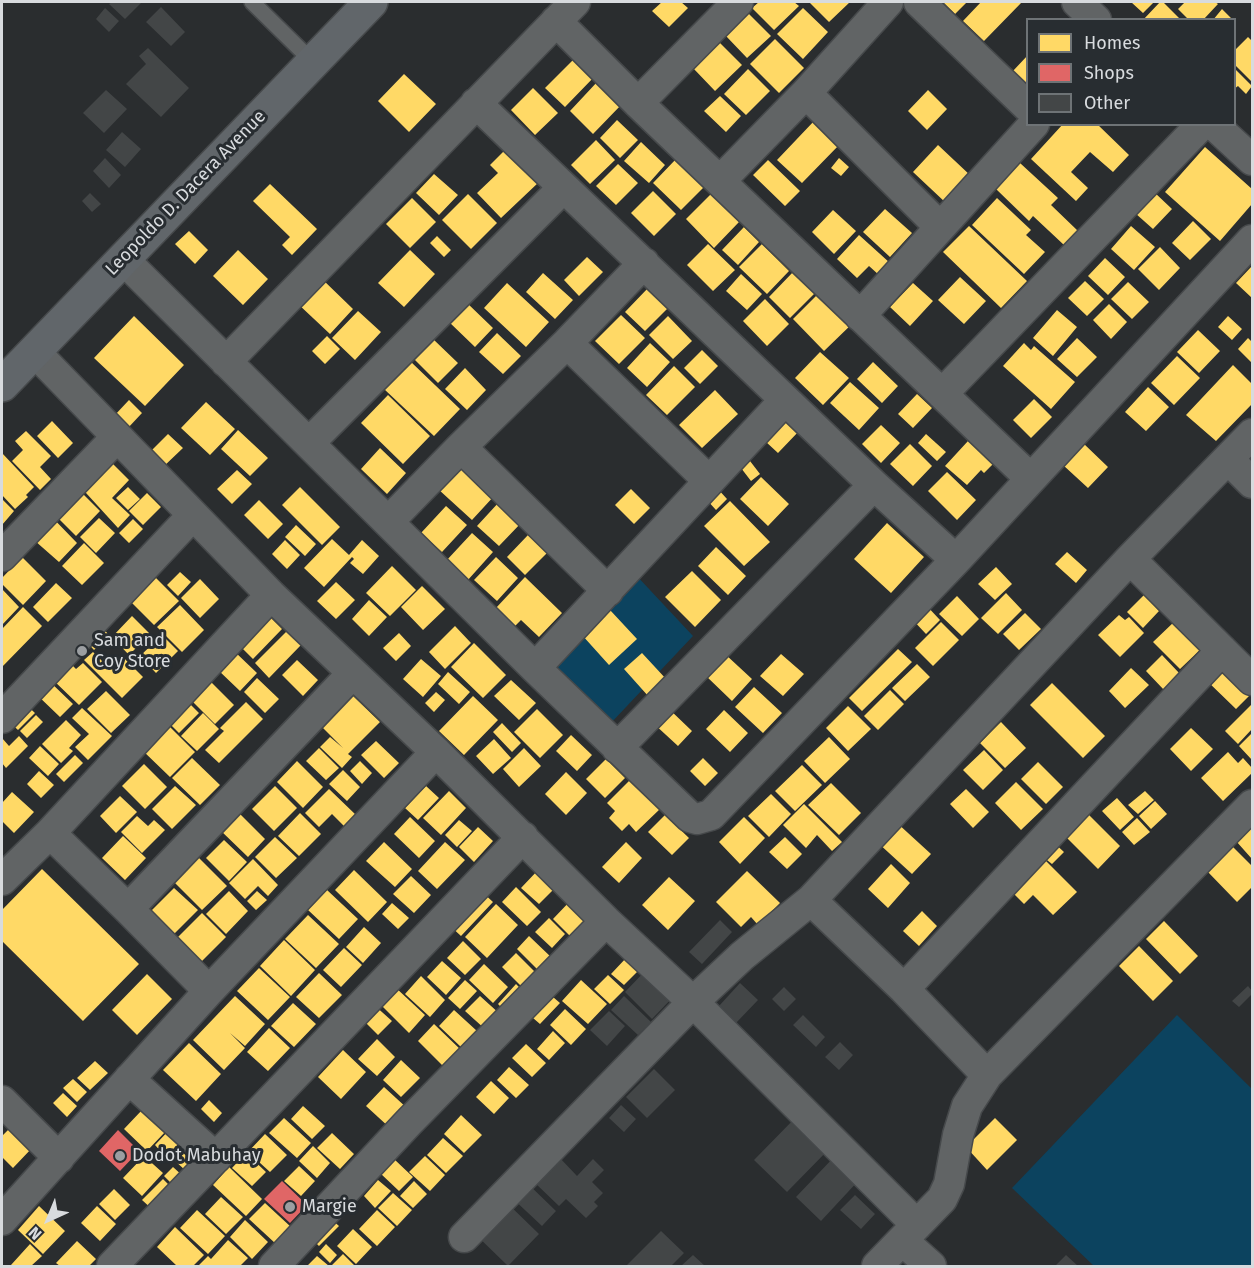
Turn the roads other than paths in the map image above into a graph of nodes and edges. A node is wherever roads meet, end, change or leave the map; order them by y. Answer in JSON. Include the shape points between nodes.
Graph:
{"nodes":[{"id":1,"x":252,"y":2,"type":"edge"},
{"id":2,"x":371,"y":2,"type":"edge"},
{"id":3,"x":738,"y":2,"type":"edge"},
{"id":4,"x":888,"y":2,"type":"edge"},
{"id":5,"x":919,"y":2,"type":"edge"},
{"id":6,"x":1077,"y":2,"type":"edge"},
{"id":7,"x":566,"y":11,"type":"edge"},
{"id":8,"x":1094,"y":18,"type":"edge"},
{"id":9,"x":313,"y":62,"type":"junction"},
{"id":10,"x":806,"y":93,"type":"junction"},
{"id":11,"x":476,"y":103,"type":"junction"},
{"id":12,"x":638,"y":103,"type":"junction"},
{"id":13,"x":1026,"y":105,"type":"edge"},
{"id":14,"x":1032,"y":126,"type":"edge"},
{"id":15,"x":1200,"y":126,"type":"edge"},
{"id":16,"x":1215,"y":126,"type":"edge"},
{"id":17,"x":1252,"y":160,"type":"edge"},
{"id":18,"x":720,"y":181,"type":"junction"},
{"id":19,"x":562,"y":188,"type":"junction"},
{"id":20,"x":940,"y":227,"type":"junction"},
{"id":21,"x":1252,"y":240,"type":"edge"},
{"id":22,"x":123,"y":259,"type":"junction"},
{"id":23,"x":644,"y":263,"type":"junction"},
{"id":24,"x":860,"y":316,"type":"junction"},
{"id":25,"x":567,"y":343,"type":"junction"},
{"id":26,"x":34,"y":351,"type":"junction"},
{"id":27,"x":226,"y":362,"type":"junction"},
{"id":28,"x":2,"y":385,"type":"edge"},
{"id":29,"x":942,"y":394,"type":"junction"},
{"id":30,"x":785,"y":400,"type":"junction"},
{"id":31,"x":1252,"y":434,"type":"edge"},
{"id":32,"x":117,"y":437,"type":"junction"},
{"id":33,"x":309,"y":443,"type":"junction"},
{"id":34,"x":461,"y":447,"type":"junction"},
{"id":35,"x":1228,"y":459,"type":"junction"},
{"id":36,"x":1031,"y":479,"type":"junction"},
{"id":37,"x":709,"y":480,"type":"junction"},
{"id":38,"x":1252,"y":483,"type":"edge"},
{"id":39,"x":874,"y":485,"type":"junction"},
{"id":40,"x":192,"y":515,"type":"junction"},
{"id":41,"x":388,"y":522,"type":"junction"},
{"id":42,"x":2,"y":556,"type":"edge"},
{"id":43,"x":1130,"y":559,"type":"junction"},
{"id":44,"x":956,"y":560,"type":"junction"},
{"id":45,"x":608,"y":591,"type":"junction"},
{"id":46,"x":271,"y":595,"type":"junction"},
{"id":47,"x":1222,"y":650,"type":"junction"},
{"id":48,"x":535,"y":668,"type":"junction"},
{"id":49,"x":352,"y":674,"type":"junction"},
{"id":50,"x":1252,"y":680,"type":"edge"},
{"id":51,"x":2,"y":718,"type":"edge"},
{"id":52,"x":617,"y":748,"type":"junction"},
{"id":53,"x":436,"y":752,"type":"junction"},
{"id":54,"x":1252,"y":805,"type":"edge"},
{"id":55,"x":50,"y":832,"type":"junction"},
{"id":56,"x":523,"y":837,"type":"junction"},
{"id":57,"x":2,"y":880,"type":"edge"},
{"id":58,"x":811,"y":900,"type":"junction"},
{"id":59,"x":128,"y":909,"type":"junction"},
{"id":60,"x":606,"y":921,"type":"junction"},
{"id":61,"x":904,"y":989,"type":"junction"},
{"id":62,"x":210,"y":991,"type":"junction"},
{"id":63,"x":693,"y":1002,"type":"junction"},
{"id":64,"x":987,"y":1075,"type":"junction"},
{"id":65,"x":129,"y":1078,"type":"junction"},
{"id":66,"x":2,"y":1101,"type":"edge"},
{"id":67,"x":58,"y":1158,"type":"junction"},
{"id":68,"x":216,"y":1158,"type":"junction"},
{"id":69,"x":2,"y":1220,"type":"edge"},
{"id":70,"x":910,"y":1233,"type":"junction"},
{"id":71,"x":464,"y":1237,"type":"dead end"},
{"id":72,"x":112,"y":1266,"type":"edge"},
{"id":73,"x":274,"y":1266,"type":"edge"},
{"id":74,"x":877,"y":1266,"type":"edge"},
{"id":75,"x":931,"y":1266,"type":"edge"}],
"edges":[{"from":1,"to":9,"type":"lane"},
{"from":2,"to":9,"type":"main road","name":"Leopoldo D. Dacera Avenue"},
{"from":3,"to":12,"type":"street"},
{"from":4,"to":10,"type":"street"},
{"from":5,"to":13,"type":"street"},
{"from":6,"to":8,"type":"street"},
{"from":7,"to":11,"type":"street"},
{"from":7,"to":12,"type":"street"},
{"from":9,"to":22,"type":"main road","name":"Leopoldo D. Dacera Avenue"},
{"from":10,"to":18,"type":"street"},
{"from":10,"to":20,"type":"street"},
{"from":11,"to":19,"type":"street"},
{"from":11,"to":27,"type":"street"},
{"from":12,"to":18,"type":"street"},
{"from":14,"to":20,"type":"street"},
{"from":15,"to":29,"type":"street"},
{"from":16,"to":17,"type":"street"},
{"from":18,"to":24,"type":"street"},
{"from":19,"to":23,"type":"street"},
{"from":19,"to":33,"type":"street"},
{"from":20,"to":24,"type":"street"},
{"from":21,"to":36,"type":"street"},
{"from":22,"to":26,"type":"main road","name":"Leopoldo D. Dacera Avenue"},
{"from":22,"to":27,"type":"street"},
{"from":23,"to":25,"type":"street"},
{"from":23,"to":30,"type":"street"},
{"from":24,"to":29,"type":"street"},
{"from":25,"to":34,"type":"street"},
{"from":25,"to":37,"type":"street"},
{"from":26,"to":28,"type":"main road","name":"Leopoldo D. Dacera Avenue"},
{"from":26,"to":32,"type":"street"},
{"from":27,"to":33,"type":"street"},
{"from":29,"to":36,"type":"street"},
{"from":30,"to":37,"type":"street"},
{"from":30,"to":39,"type":"street"},
{"from":31,"to":35,"type":"street"},
{"from":32,"to":40,"type":"street"},
{"from":32,"to":42,"type":"street"},
{"from":33,"to":41,"type":"street"},
{"from":34,"to":41,"type":"street"},
{"from":34,"to":45,"type":"street"},
{"from":35,"to":38,"type":"street"},
{"from":35,"to":43,"type":"street"},
{"from":36,"to":44,"type":"street"},
{"from":37,"to":45,"type":"street"},
{"from":39,"to":44,"type":"street"},
{"from":39,"to":52,"type":"street"},
{"from":40,"to":46,"type":"street"},
{"from":40,"to":51,"type":"street"},
{"from":41,"to":48,"type":"street"},
{"from":43,"to":47,"type":"street"},
{"from":43,"to":58,"type":"street"},
{"from":44,"to":52,"type":"street","via":[[711,815],[703,819],[690,817]]},
{"from":45,"to":48,"type":"street"},
{"from":46,"to":49,"type":"street"},
{"from":46,"to":55,"type":"street"},
{"from":47,"to":50,"type":"street"},
{"from":47,"to":61,"type":"street"},
{"from":48,"to":52,"type":"street"},
{"from":49,"to":53,"type":"street"},
{"from":49,"to":59,"type":"street"},
{"from":53,"to":56,"type":"street"},
{"from":53,"to":62,"type":"street"},
{"from":54,"to":64,"type":"street"},
{"from":55,"to":57,"type":"street"},
{"from":55,"to":59,"type":"street"},
{"from":56,"to":60,"type":"street"},
{"from":56,"to":68,"type":"street"},
{"from":58,"to":61,"type":"street"},
{"from":58,"to":63,"type":"street","via":[[741,956]]},
{"from":59,"to":62,"type":"street"},
{"from":60,"to":63,"type":"street"},
{"from":60,"to":73,"type":"street"},
{"from":61,"to":64,"type":"street"},
{"from":62,"to":65,"type":"street"},
{"from":63,"to":70,"type":"street"},
{"from":63,"to":71,"type":"street"},
{"from":64,"to":70,"type":"street","via":[[967,1106],[942,1199]]},
{"from":65,"to":67,"type":"street"},
{"from":65,"to":68,"type":"street"},
{"from":66,"to":67,"type":"street"},
{"from":67,"to":69,"type":"street"},
{"from":68,"to":72,"type":"street"},
{"from":70,"to":74,"type":"street"},
{"from":70,"to":75,"type":"street"}]}
